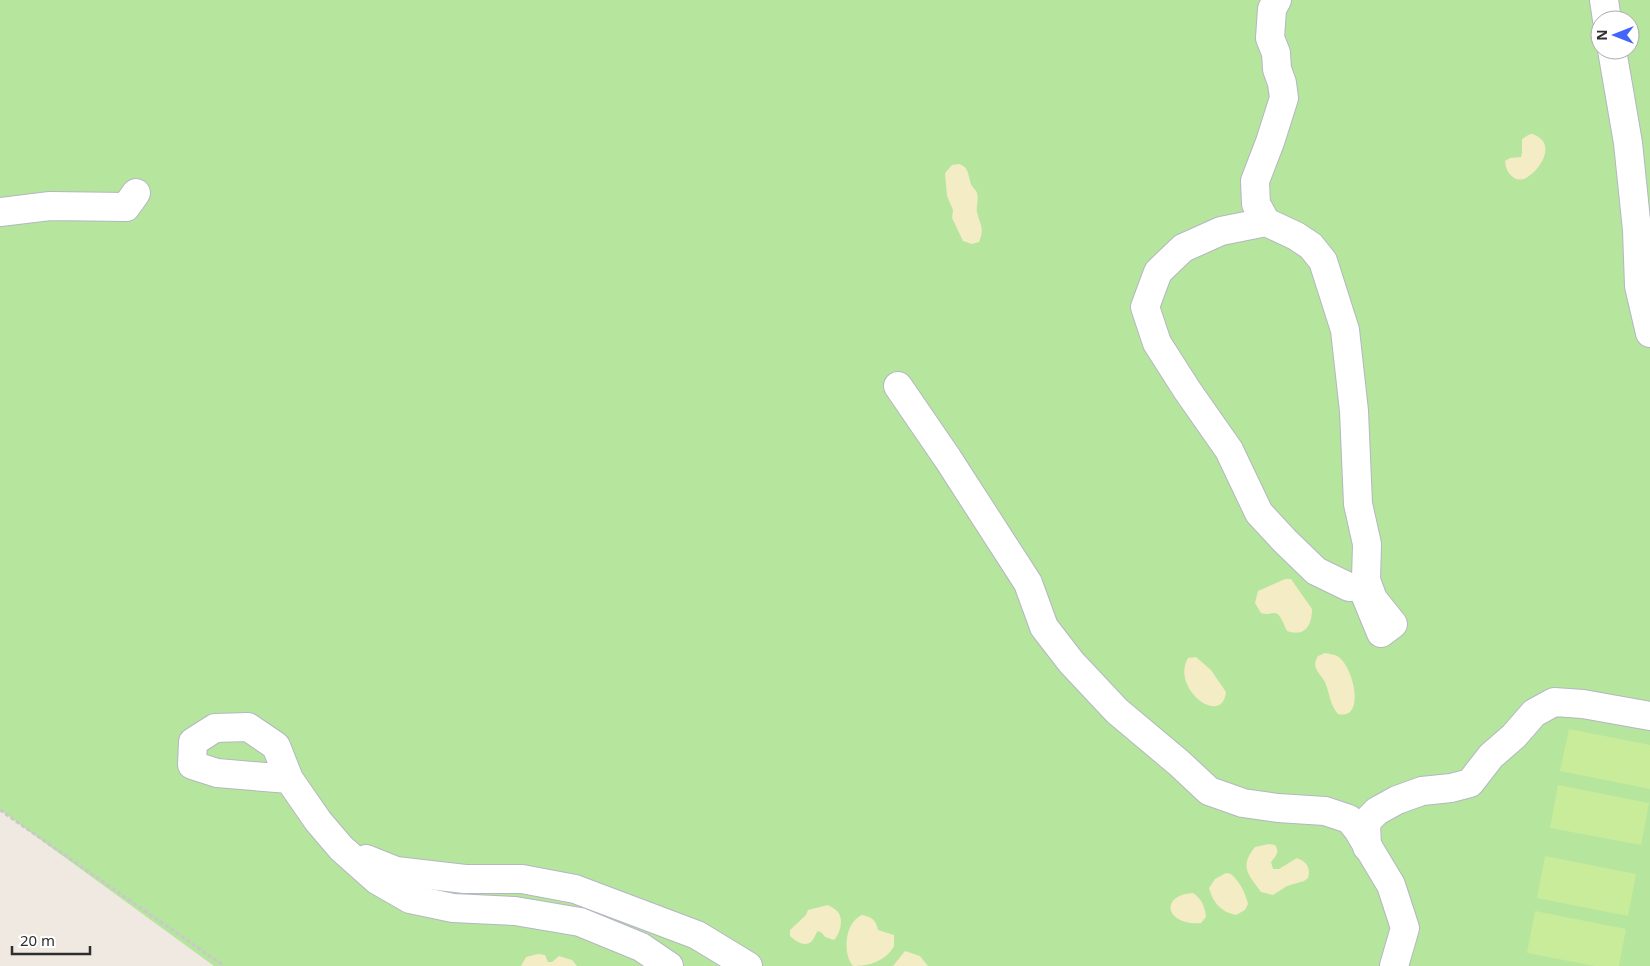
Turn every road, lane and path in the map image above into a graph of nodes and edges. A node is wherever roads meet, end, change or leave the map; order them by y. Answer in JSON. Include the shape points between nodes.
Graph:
{"nodes":[{"id":1,"x":1277,"y":0,"type":"edge"},
{"id":2,"x":1614,"y":60,"type":"edge"},
{"id":3,"x":136,"y":193,"type":"dead end"},
{"id":4,"x":0,"y":212,"type":"edge"},
{"id":5,"x":1266,"y":222,"type":"junction"},
{"id":6,"x":1650,"y":333,"type":"edge"},
{"id":7,"x":898,"y":386,"type":"dead end"},
{"id":8,"x":1650,"y":716,"type":"edge"},
{"id":9,"x":289,"y":779,"type":"dead end"},
{"id":10,"x":0,"y":810,"type":"edge"},
{"id":11,"x":1377,"y":811,"type":"junction"},
{"id":12,"x":1349,"y":819,"type":"junction"},
{"id":13,"x":1367,"y":847,"type":"junction"},
{"id":14,"x":341,"y":848,"type":"junction"},
{"id":15,"x":224,"y":966,"type":"edge"},
{"id":16,"x":670,"y":966,"type":"edge"},
{"id":17,"x":748,"y":966,"type":"edge"},
{"id":18,"x":1394,"y":966,"type":"edge"}],
"edges":[{"from":1,"to":5,"type":"lane","via":[[1272,9],[1270,38],[1284,98],[1254,181],[1256,204]]},
{"from":2,"to":6,"type":"lane","via":[[1628,143],[1639,286]]},
{"from":3,"to":4,"type":"lane","via":[[126,207],[50,206]]},
{"from":5,"to":5,"type":"lane","via":[[1311,246],[1323,261],[1345,330],[1354,411],[1358,504],[1367,544],[1366,580],[1373,599],[1393,624],[1381,633],[1362,587],[1349,587],[1316,571],[1259,513],[1229,450],[1157,343],[1145,307],[1158,272],[1184,248],[1221,231]]},
{"from":7,"to":12,"type":"lane","via":[[1028,583],[1044,627],[1071,662],[1117,710],[1209,791],[1243,803],[1325,811]]},
{"from":8,"to":11,"type":"lane","via":[[1554,702],[1534,713],[1470,782],[1422,791]]},
{"from":9,"to":14,"type":"lane"},
{"from":10,"to":15,"type":"path"},
{"from":11,"to":12,"type":"lane"},
{"from":11,"to":13,"type":"lane","via":[[1366,822]]},
{"from":12,"to":13,"type":"lane"},
{"from":13,"to":18,"type":"lane","via":[[1391,885],[1405,928]]},
{"from":14,"to":16,"type":"lane","via":[[377,880],[410,899],[453,908],[515,911],[580,922],[641,947]]},
{"from":14,"to":17,"type":"lane","via":[[396,871],[464,879],[522,879],[575,890],[697,935]]}]}
